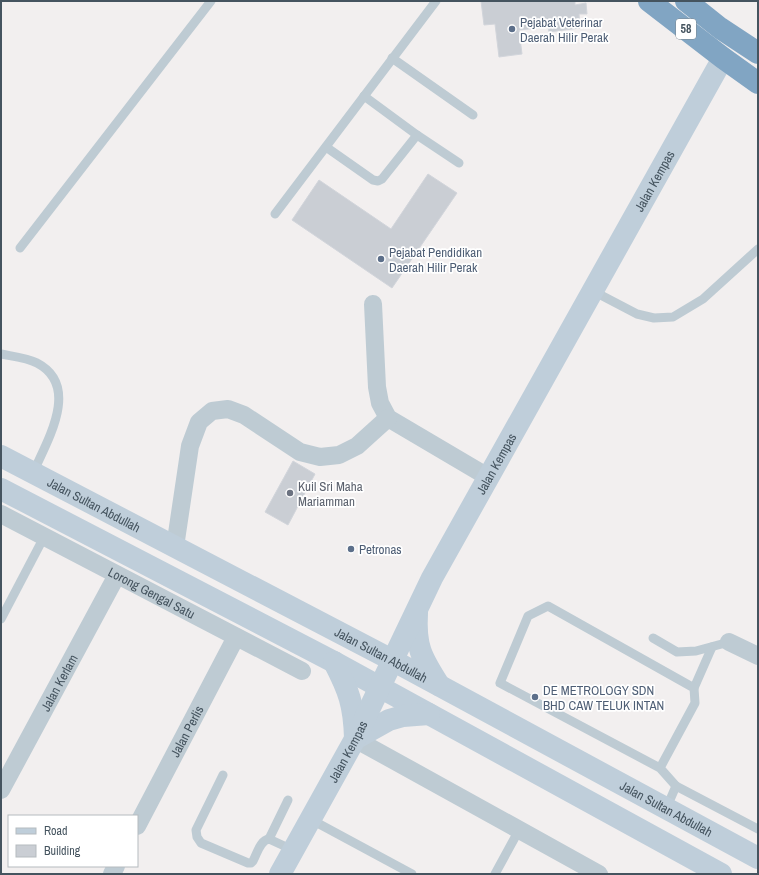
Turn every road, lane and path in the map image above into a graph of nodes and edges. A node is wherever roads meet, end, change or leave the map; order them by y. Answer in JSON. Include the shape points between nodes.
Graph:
{"nodes":[{"id":1,"x":211,"y":1,"type":"edge"},
{"id":2,"x":436,"y":1,"type":"edge"},
{"id":3,"x":650,"y":1,"type":"edge"},
{"id":4,"x":686,"y":1,"type":"edge"},
{"id":5,"x":758,"y":53,"type":"edge"},
{"id":6,"x":392,"y":58,"type":"junction"},
{"id":7,"x":723,"y":58,"type":"junction"},
{"id":8,"x":758,"y":83,"type":"edge"},
{"id":9,"x":364,"y":96,"type":"junction"},
{"id":10,"x":473,"y":115,"type":"dead end"},
{"id":11,"x":417,"y":135,"type":"junction"},
{"id":12,"x":326,"y":147,"type":"junction"},
{"id":13,"x":459,"y":163,"type":"dead end"},
{"id":14,"x":275,"y":214,"type":"dead end"},
{"id":15,"x":20,"y":248,"type":"dead end"},
{"id":16,"x":758,"y":249,"type":"edge"},
{"id":17,"x":593,"y":291,"type":"junction"},
{"id":18,"x":373,"y":304,"type":"dead end"},
{"id":19,"x":1,"y":354,"type":"edge"},
{"id":20,"x":388,"y":418,"type":"junction"},
{"id":21,"x":1,"y":456,"type":"edge"},
{"id":22,"x":33,"y":473,"type":"junction"},
{"id":23,"x":488,"y":477,"type":"junction"},
{"id":24,"x":1,"y":489,"type":"edge"},
{"id":25,"x":1,"y":514,"type":"edge"},
{"id":26,"x":44,"y":536,"type":"junction"},
{"id":27,"x":175,"y":547,"type":"junction"},
{"id":28,"x":118,"y":575,"type":"junction"},
{"id":29,"x":417,"y":607,"type":"junction"},
{"id":30,"x":1,"y":619,"type":"edge"},
{"id":31,"x":236,"y":637,"type":"junction"},
{"id":32,"x":653,"y":638,"type":"dead end"},
{"id":33,"x":729,"y":642,"type":"joint"},
{"id":34,"x":712,"y":647,"type":"junction"},
{"id":35,"x":758,"y":656,"type":"edge"},
{"id":36,"x":392,"y":660,"type":"junction"},
{"id":37,"x":334,"y":662,"type":"junction"},
{"id":38,"x":302,"y":671,"type":"dead end"},
{"id":39,"x":440,"y":686,"type":"junction"},
{"id":40,"x":379,"y":688,"type":"junction"},
{"id":41,"x":694,"y":688,"type":"junction"},
{"id":42,"x":429,"y":714,"type":"junction"},
{"id":43,"x":355,"y":739,"type":"junction"},
{"id":44,"x":660,"y":768,"type":"junction"},
{"id":45,"x":224,"y":774,"type":"dead end"},
{"id":46,"x":676,"y":786,"type":"junction"},
{"id":47,"x":1,"y":790,"type":"edge"},
{"id":48,"x":288,"y":800,"type":"dead end"},
{"id":49,"x":666,"y":809,"type":"junction"},
{"id":50,"x":310,"y":818,"type":"junction"},
{"id":51,"x":138,"y":824,"type":"edge"},
{"id":52,"x":758,"y":829,"type":"edge"},
{"id":53,"x":519,"y":830,"type":"junction"},
{"id":54,"x":269,"y":839,"type":"junction"},
{"id":55,"x":293,"y":850,"type":"junction"},
{"id":56,"x":758,"y":858,"type":"edge"},
{"id":57,"x":280,"y":874,"type":"edge"},
{"id":58,"x":412,"y":874,"type":"edge"},
{"id":59,"x":495,"y":874,"type":"edge"},
{"id":60,"x":599,"y":874,"type":"edge"},
{"id":61,"x":721,"y":874,"type":"edge"}],
"edges":[{"from":1,"to":15,"type":"lane"},
{"from":2,"to":6,"type":"lane"},
{"from":3,"to":7,"type":"highway","number":"58"},
{"from":4,"to":5,"type":"highway","number":"58"},
{"from":6,"to":9,"type":"lane"},
{"from":6,"to":10,"type":"lane"},
{"from":7,"to":8,"type":"highway","number":"58"},
{"from":7,"to":17,"type":"main road","name":"Jalan Kempas"},
{"from":9,"to":11,"type":"lane"},
{"from":9,"to":12,"type":"lane"},
{"from":11,"to":12,"type":"lane","via":[[378,181]]},
{"from":11,"to":13,"type":"lane"},
{"from":12,"to":14,"type":"lane"},
{"from":16,"to":17,"type":"lane","via":[[703,299],[673,317],[654,318],[637,314]]},
{"from":17,"to":23,"type":"main road","name":"Jalan Kempas"},
{"from":18,"to":20,"type":"street","via":[[377,386],[380,403]]},
{"from":19,"to":22,"type":"lane","via":[[36,362],[49,372],[58,386],[60,402],[54,425]]},
{"from":20,"to":23,"type":"street"},
{"from":20,"to":27,"type":"street","via":[[357,446],[339,455],[320,456],[300,452],[244,415],[228,409],[212,411],[199,422],[190,446]]},
{"from":21,"to":22,"type":"main road","name":"Jalan Sultan Abdullah"},
{"from":22,"to":27,"type":"main road","name":"Jalan Sultan Abdullah"},
{"from":23,"to":29,"type":"main road","name":"Jalan Kempas"},
{"from":24,"to":37,"type":"main road"},
{"from":25,"to":26,"type":"street","name":"Lorong Gengal Satu"},
{"from":26,"to":28,"type":"street","name":"Lorong Gengal Satu"},
{"from":26,"to":30,"type":"lane"},
{"from":27,"to":36,"type":"main road","name":"Jalan Sultan Abdullah"},
{"from":28,"to":31,"type":"street","name":"Lorong Gengal Satu"},
{"from":28,"to":47,"type":"street","name":"Jalan Kerlam"},
{"from":29,"to":36,"type":"main road","name":"Jalan Kempas"},
{"from":29,"to":39,"type":"main road","via":[[416,629],[419,646],[424,662]]},
{"from":31,"to":38,"type":"street","name":"Lorong Gengal Satu"},
{"from":31,"to":51,"type":"street","name":"Jalan Perlis"},
{"from":32,"to":34,"type":"lane","via":[[677,652]]},
{"from":33,"to":34,"type":"lane"},
{"from":33,"to":35,"type":"street"},
{"from":34,"to":41,"type":"lane"},
{"from":36,"to":39,"type":"main road","name":"Jalan Sultan Abdullah"},
{"from":36,"to":40,"type":"main road","name":"Jalan Kempas"},
{"from":37,"to":40,"type":"main road"},
{"from":37,"to":43,"type":"main road","via":[[350,697]]},
{"from":39,"to":49,"type":"main road","name":"Jalan Sultan Abdullah"},
{"from":40,"to":42,"type":"main road"},
{"from":40,"to":43,"type":"main road","name":"Jalan Kempas"},
{"from":41,"to":44,"type":"lane","via":[[695,703]]},
{"from":41,"to":44,"type":"lane","via":[[548,606],[528,616],[500,683]]},
{"from":42,"to":43,"type":"main road","via":[[388,720]]},
{"from":42,"to":61,"type":"main road"},
{"from":43,"to":50,"type":"main road","name":"Jalan Kempas"},
{"from":43,"to":53,"type":"street"},
{"from":44,"to":46,"type":"lane"},
{"from":45,"to":54,"type":"lane","via":[[196,830],[196,837],[201,843],[248,863],[252,863],[262,842]]},
{"from":46,"to":49,"type":"lane"},
{"from":46,"to":52,"type":"lane"},
{"from":48,"to":54,"type":"lane"},
{"from":49,"to":56,"type":"main road","name":"Jalan Sultan Abdullah"},
{"from":50,"to":55,"type":"main road","name":"Jalan Kempas"},
{"from":50,"to":58,"type":"lane"},
{"from":53,"to":59,"type":"lane"},
{"from":53,"to":60,"type":"street"},
{"from":54,"to":55,"type":"lane"},
{"from":55,"to":57,"type":"main road","name":"Jalan Kempas"}]}
